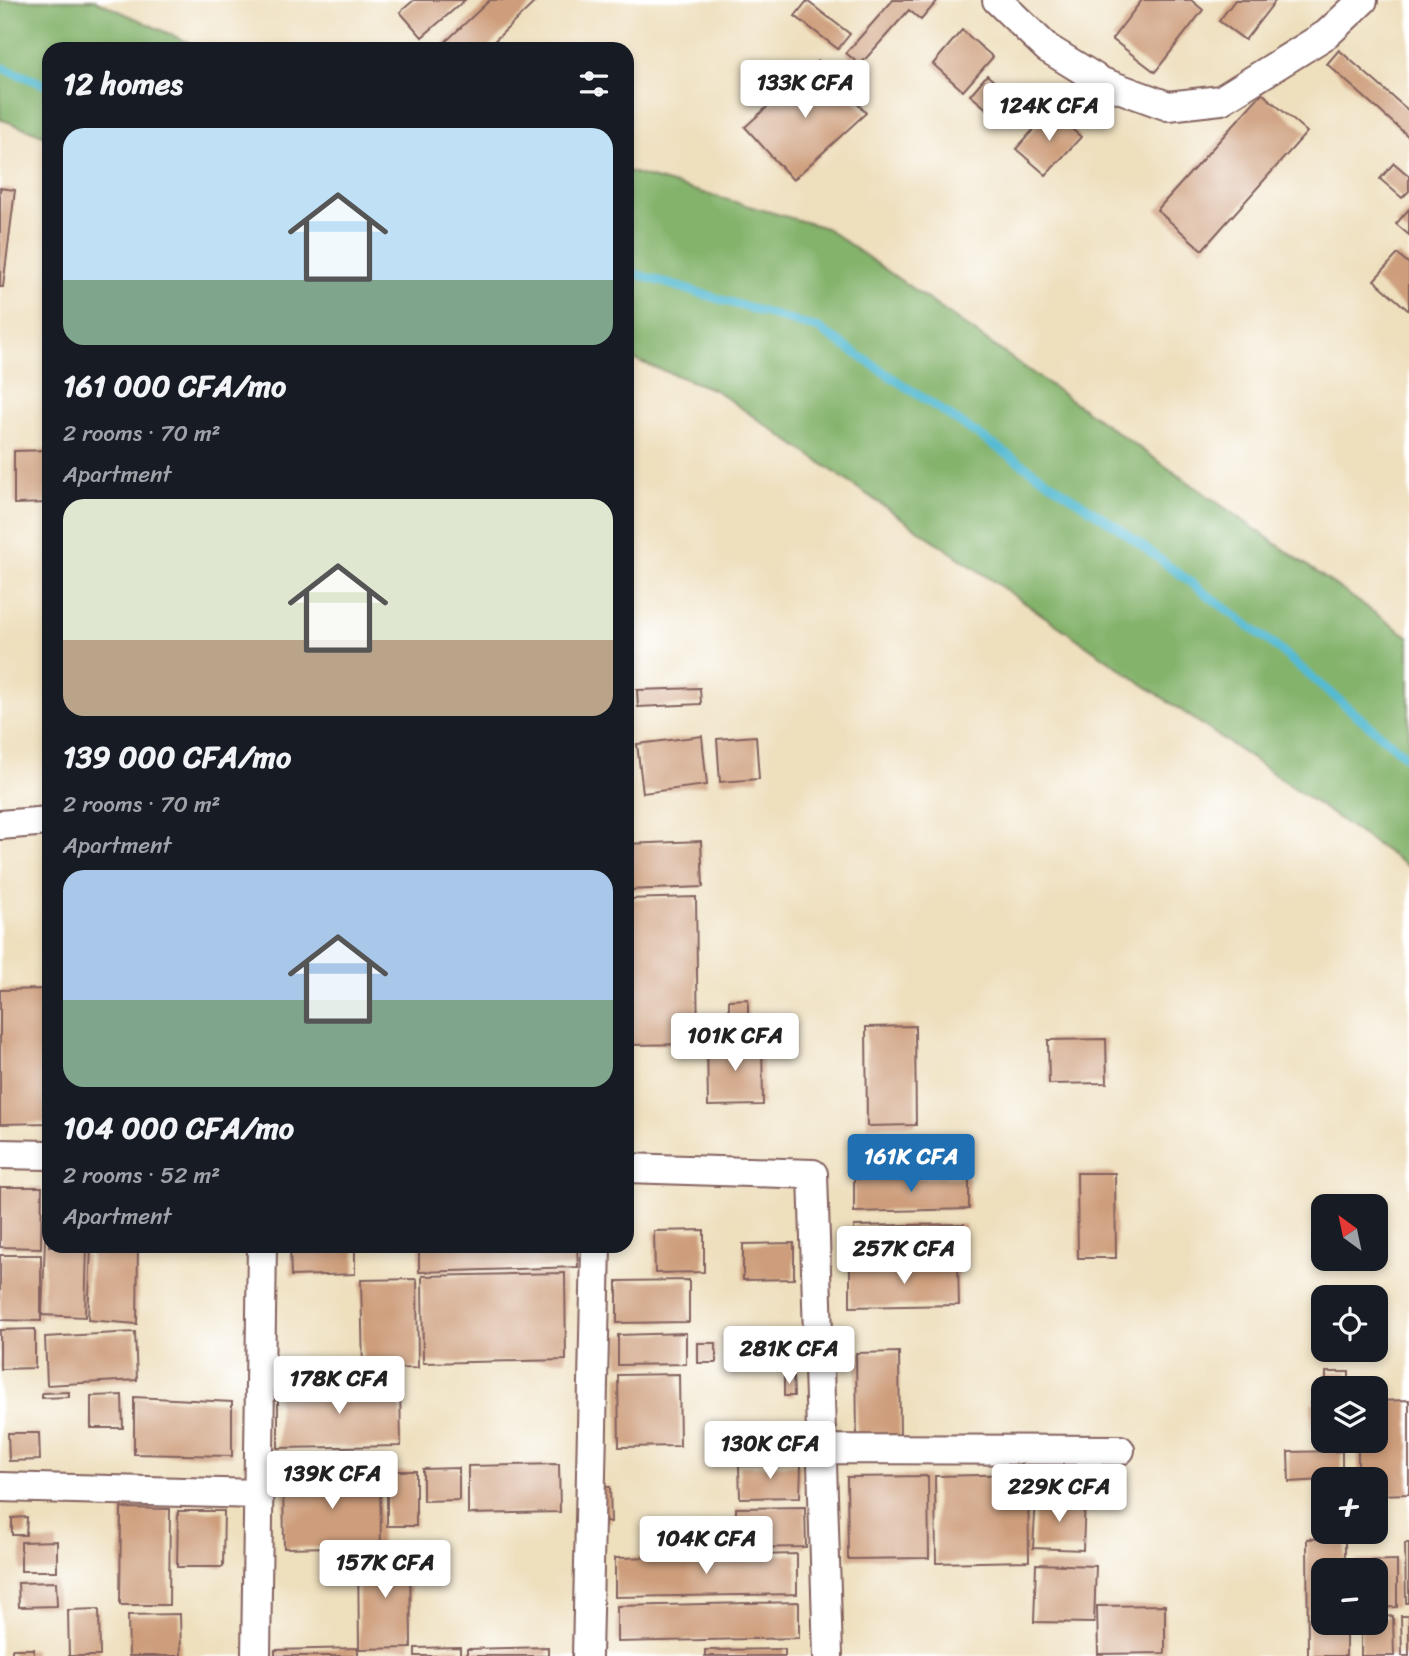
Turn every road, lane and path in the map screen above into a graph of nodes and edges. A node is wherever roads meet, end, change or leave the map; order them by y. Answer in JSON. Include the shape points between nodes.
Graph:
{"nodes":[{"id":1,"x":997,"y":0,"type":"edge"},
{"id":2,"x":1363,"y":0,"type":"edge"},
{"id":3,"x":42,"y":822,"type":"edge"},
{"id":4,"x":0,"y":825,"type":"edge"},
{"id":5,"x":0,"y":1154,"type":"edge"},
{"id":6,"x":42,"y":1155,"type":"edge"},
{"id":7,"x":634,"y":1168,"type":"edge"},
{"id":8,"x":262,"y":1253,"type":"edge"},
{"id":9,"x":596,"y":1253,"type":"edge"},
{"id":10,"x":822,"y":1449,"type":"junction"},
{"id":11,"x":1119,"y":1450,"type":"dead end"},
{"id":12,"x":0,"y":1487,"type":"edge"},
{"id":13,"x":258,"y":1494,"type":"junction"},
{"id":14,"x":256,"y":1656,"type":"edge"},
{"id":15,"x":587,"y":1656,"type":"edge"},
{"id":16,"x":828,"y":1656,"type":"edge"}],
"edges":[{"from":1,"to":2,"type":"street","via":[[1047,48],[1102,82],[1168,106],[1221,100],[1328,34]]},
{"from":3,"to":4,"type":"street"},
{"from":5,"to":6,"type":"street"},
{"from":7,"to":10,"type":"street","via":[[813,1174]]},
{"from":8,"to":13,"type":"street"},
{"from":9,"to":15,"type":"street"},
{"from":10,"to":11,"type":"street"},
{"from":10,"to":16,"type":"street"},
{"from":12,"to":13,"type":"street"},
{"from":13,"to":14,"type":"street"}]}
